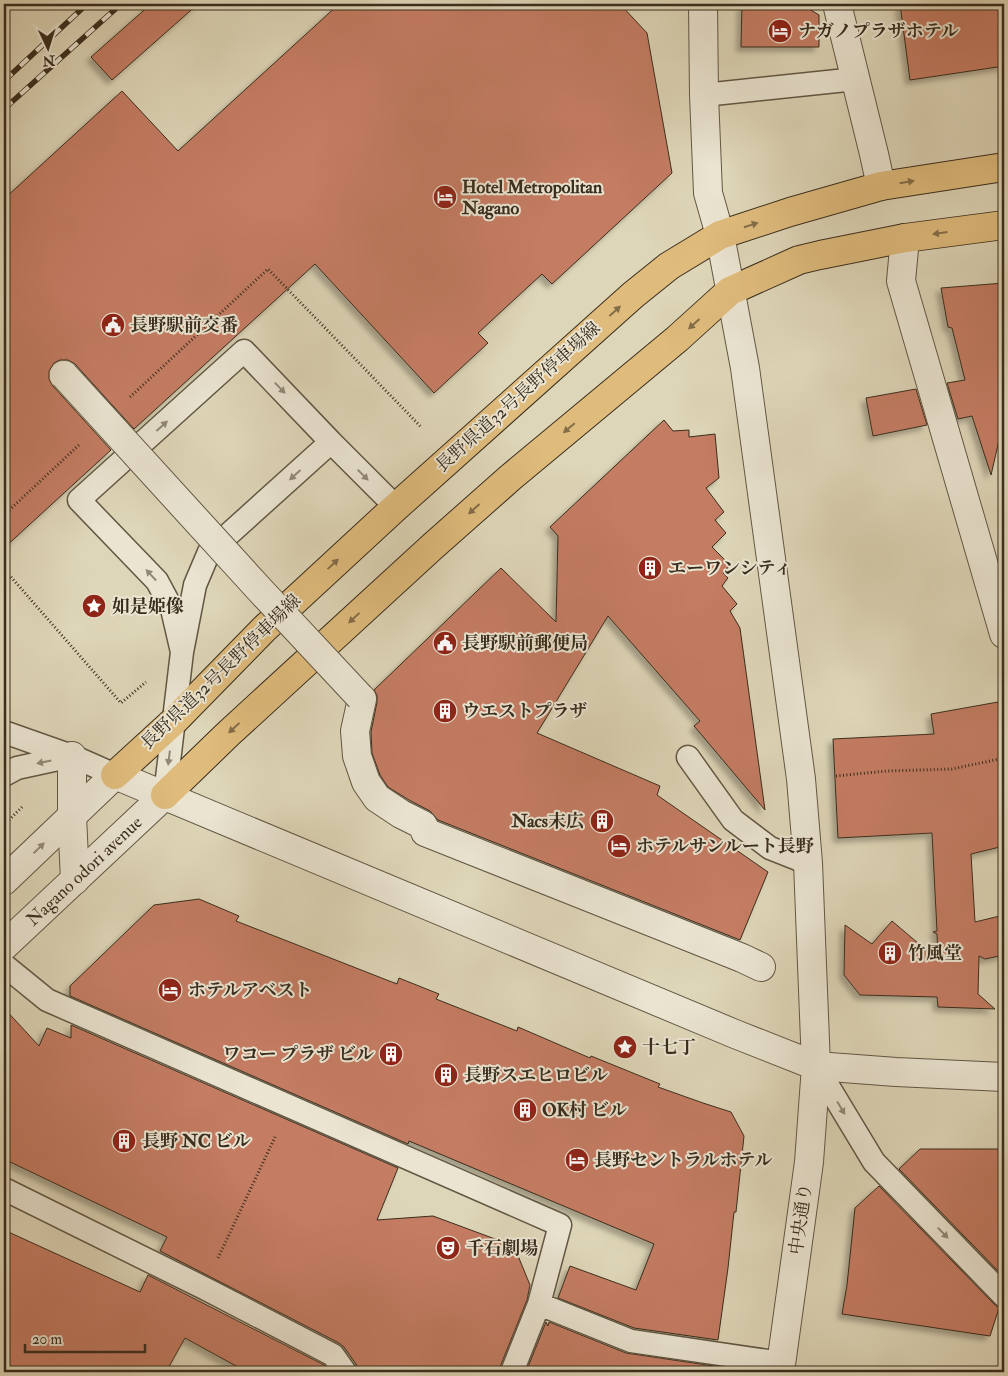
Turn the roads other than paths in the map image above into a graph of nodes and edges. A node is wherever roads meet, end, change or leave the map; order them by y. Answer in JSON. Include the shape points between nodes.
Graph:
{"nodes":[{"id":1,"x":703,"y":4,"type":"edge"},
{"id":2,"x":837,"y":4,"type":"edge"},
{"id":3,"x":856,"y":79,"type":"junction"},
{"id":4,"x":704,"y":95,"type":"junction"},
{"id":5,"x":1004,"y":167,"type":"edge"},
{"id":6,"x":881,"y":186,"type":"junction"},
{"id":7,"x":1004,"y":224,"type":"edge"},
{"id":8,"x":720,"y":235,"type":"junction"},
{"id":9,"x":905,"y":238,"type":"junction"},
{"id":10,"x":730,"y":291,"type":"junction"},
{"id":11,"x":64,"y":375,"type":"dead end"},
{"id":12,"x":331,"y":442,"type":"junction"},
{"id":13,"x":396,"y":507,"type":"junction"},
{"id":14,"x":1004,"y":634,"type":"edge"},
{"id":15,"x":182,"y":652,"type":"junction"},
{"id":16,"x":174,"y":721,"type":"junction"},
{"id":17,"x":4,"y":732,"type":"edge"},
{"id":18,"x":72,"y":756,"type":"junction"},
{"id":19,"x":688,"y":757,"type":"dead end"},
{"id":20,"x":4,"y":775,"type":"edge"},
{"id":21,"x":115,"y":775,"type":"junction"},
{"id":22,"x":165,"y":795,"type":"junction"},
{"id":23,"x":72,"y":816,"type":"junction"},
{"id":24,"x":808,"y":863,"type":"junction"},
{"id":25,"x":75,"y":880,"type":"junction"},
{"id":26,"x":4,"y":881,"type":"edge"},
{"id":27,"x":4,"y":946,"type":"edge"},
{"id":28,"x":4,"y":965,"type":"edge"},
{"id":29,"x":761,"y":967,"type":"dead end"},
{"id":30,"x":816,"y":1066,"type":"junction"},
{"id":31,"x":1004,"y":1077,"type":"edge"},
{"id":32,"x":4,"y":1189,"type":"edge"},
{"id":33,"x":1004,"y":1296,"type":"edge"},
{"id":34,"x":539,"y":1304,"type":"junction"},
{"id":35,"x":781,"y":1368,"type":"edge"},
{"id":36,"x":345,"y":1372,"type":"edge"},
{"id":37,"x":512,"y":1372,"type":"edge"}],
"edges":[{"from":1,"to":4,"type":"street","name":"中央通り"},
{"from":2,"to":3,"type":"street"},
{"from":3,"to":4,"type":"lane"},
{"from":3,"to":6,"type":"street"},
{"from":4,"to":8,"type":"street","name":"中央通り","via":[[708,193]]},
{"from":6,"to":5,"type":"main road","name":"長野県道32号長野停車場線","one_way":true},
{"from":8,"to":6,"type":"main road","name":"長野県道32号長野停車場線","one_way":true},
{"from":7,"to":9,"type":"main road","one_way":true},
{"from":8,"to":10,"type":"street","name":"中央通り"},
{"from":13,"to":8,"type":"main road","name":"長野県道32号長野停車場線","one_way":true,"via":[[634,295],[669,266]]},
{"from":9,"to":10,"type":"main road","via":[[799,260]]},
{"from":9,"to":14,"type":"street","via":[[901,280]]},
{"from":10,"to":22,"type":"main road","one_way":true,"via":[[433,546]]},
{"from":10,"to":24,"type":"street","name":"中央通り","via":[[745,368],[801,779]]},
{"from":11,"to":29,"type":"street","bridge":true,"via":[[362,699],[355,731],[357,756],[366,782],[377,798],[423,825],[425,832]]},
{"from":12,"to":13,"type":"lane","one_way":true},
{"from":12,"to":15,"type":"lane","one_way":true,"via":[[209,552],[195,585]]},
{"from":15,"to":12,"type":"lane","one_way":true,"via":[[172,609],[157,582],[79,500],[244,351]]},
{"from":16,"to":13,"type":"main road","name":"長野県道32号長野停車場線","one_way":true,"via":[[264,629]]},
{"from":15,"to":16,"type":"lane"},
{"from":16,"to":21,"type":"main road","name":"長野県道32号長野停車場線"},
{"from":16,"to":22,"type":"lane","one_way":true},
{"from":17,"to":18,"type":"lane"},
{"from":18,"to":20,"type":"lane","one_way":true,"via":[[17,768]]},
{"from":18,"to":21,"type":"lane"},
{"from":18,"to":23,"type":"street"},
{"from":19,"to":24,"type":"lane","via":[[733,820],[770,848]]},
{"from":21,"to":22,"type":"street"},
{"from":21,"to":23,"type":"street"},
{"from":22,"to":25,"type":"street","name":"Nagano odori avenue"},
{"from":22,"to":30,"type":"street"},
{"from":23,"to":25,"type":"street"},
{"from":26,"to":23,"type":"street","one_way":true},
{"from":24,"to":30,"type":"street","name":"中央通り"},
{"from":25,"to":27,"type":"street","name":"Nagano odori avenue"},
{"from":28,"to":34,"type":"lane","via":[[46,1000],[560,1225]]},
{"from":30,"to":31,"type":"street"},
{"from":30,"to":33,"type":"lane","one_way":true,"via":[[874,1162]]},
{"from":30,"to":35,"type":"street","name":"中央通り","via":[[809,1162]]},
{"from":32,"to":36,"type":"lane","via":[[333,1355]]},
{"from":34,"to":35,"type":"lane","via":[[631,1340]]},
{"from":34,"to":37,"type":"lane"}]}
